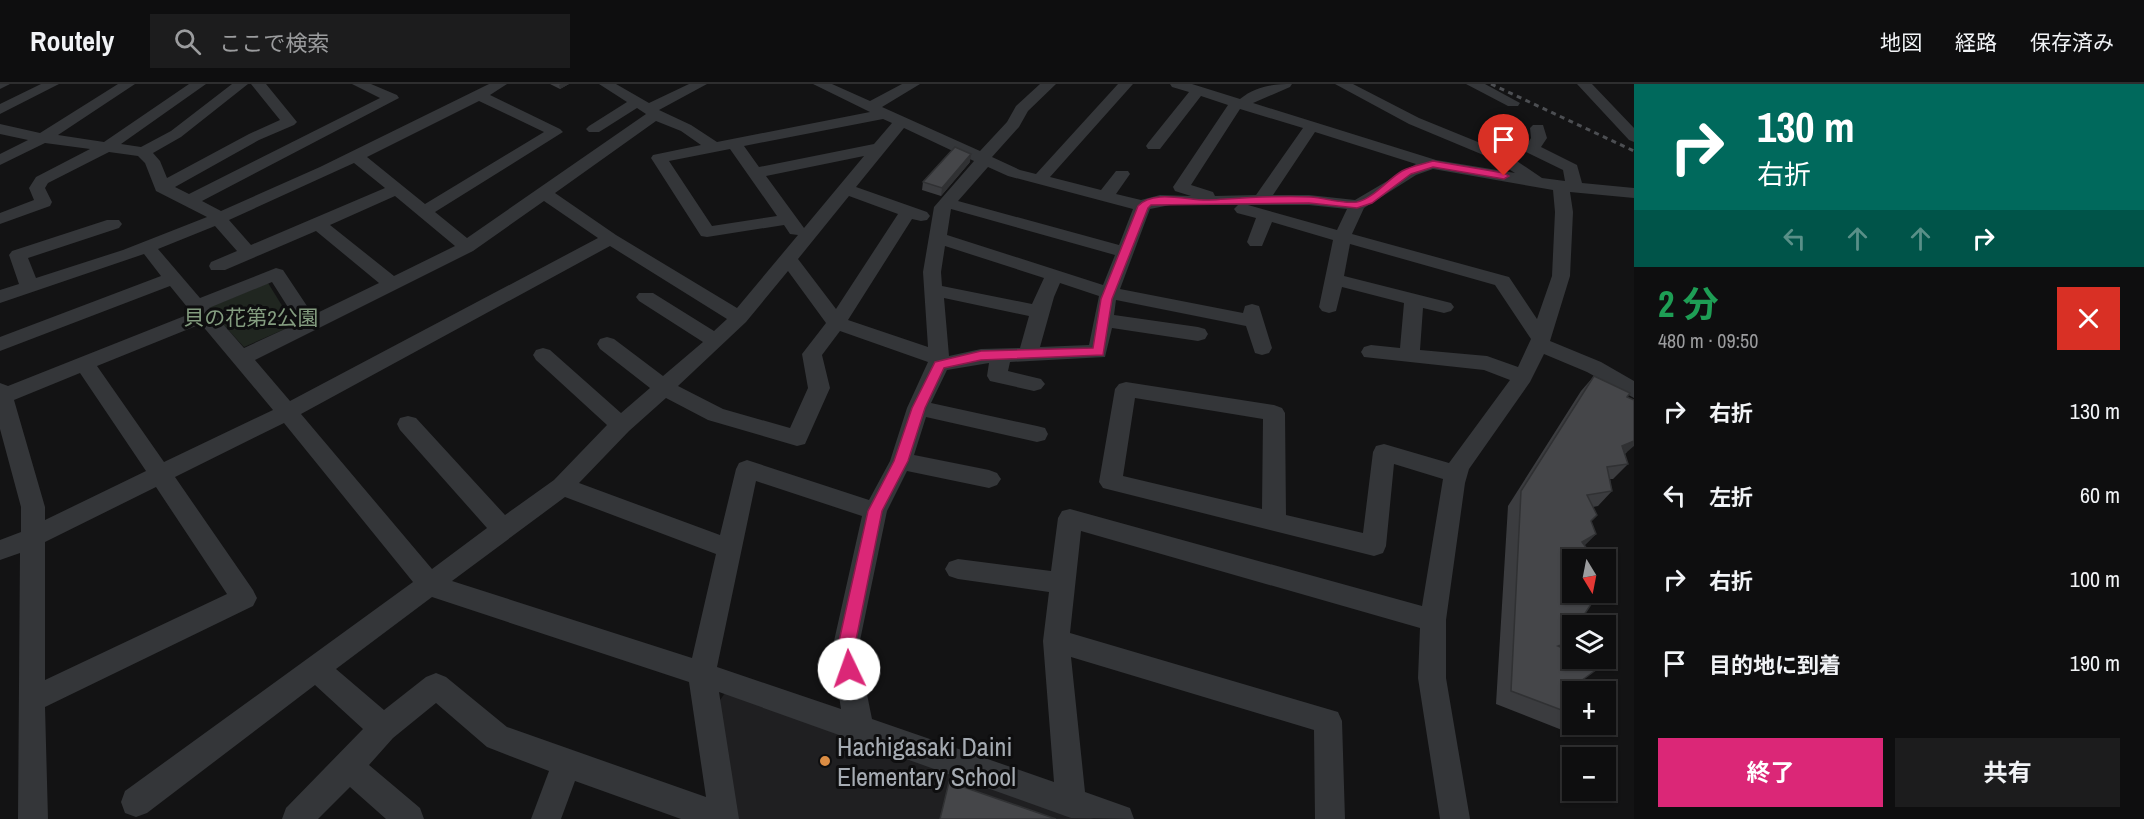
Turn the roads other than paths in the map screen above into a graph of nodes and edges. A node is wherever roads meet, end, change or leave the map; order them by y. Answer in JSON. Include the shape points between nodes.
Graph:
{"nodes":[{"id":1,"x":52,"y":84,"type":"edge"},
{"id":2,"x":128,"y":84,"type":"edge"},
{"id":3,"x":199,"y":84,"type":"edge"},
{"id":4,"x":241,"y":84,"type":"edge"},
{"id":5,"x":258,"y":84,"type":"edge"},
{"id":6,"x":359,"y":84,"type":"edge"},
{"id":7,"x":500,"y":84,"type":"edge"},
{"id":8,"x":606,"y":84,"type":"edge"},
{"id":9,"x":700,"y":84,"type":"edge"},
{"id":10,"x":820,"y":84,"type":"edge"},
{"id":11,"x":913,"y":84,"type":"edge"},
{"id":12,"x":1049,"y":84,"type":"edge"},
{"id":13,"x":1126,"y":84,"type":"edge"},
{"id":14,"x":1177,"y":84,"type":"edge"},
{"id":15,"x":1285,"y":84,"type":"edge"},
{"id":16,"x":1342,"y":84,"type":"edge"},
{"id":17,"x":1473,"y":84,"type":"edge"},
{"id":18,"x":1584,"y":84,"type":"edge"},
{"id":19,"x":476,"y":90,"type":"edge"},
{"id":20,"x":1198,"y":91,"type":"junction"},
{"id":21,"x":1513,"y":103,"type":"dead end"},
{"id":22,"x":382,"y":104,"type":"junction"},
{"id":23,"x":1239,"y":105,"type":"junction"},
{"id":24,"x":647,"y":109,"type":"junction"},
{"id":25,"x":0,"y":110,"type":"edge"},
{"id":26,"x":885,"y":114,"type":"junction"},
{"id":27,"x":424,"y":122,"type":"junction"},
{"id":28,"x":1312,"y":126,"type":"junction"},
{"id":29,"x":1538,"y":128,"type":"dead end"},
{"id":30,"x":0,"y":129,"type":"edge"},
{"id":31,"x":594,"y":129,"type":"dead end"},
{"id":32,"x":43,"y":138,"type":"junction"},
{"id":33,"x":1634,"y":138,"type":"edge"},
{"id":34,"x":734,"y":143,"type":"junction"},
{"id":35,"x":1154,"y":146,"type":"dead end"},
{"id":36,"x":107,"y":147,"type":"junction"},
{"id":37,"x":714,"y":147,"type":"junction"},
{"id":38,"x":880,"y":148,"type":"junction"},
{"id":39,"x":143,"y":152,"type":"junction"},
{"id":40,"x":356,"y":156,"type":"junction"},
{"id":41,"x":0,"y":160,"type":"edge"},
{"id":42,"x":983,"y":160,"type":"junction"},
{"id":43,"x":1433,"y":164,"type":"junction"},
{"id":44,"x":755,"y":173,"type":"junction"},
{"id":45,"x":1122,"y":174,"type":"dead end"},
{"id":46,"x":1040,"y":180,"type":"junction"},
{"id":47,"x":1559,"y":185,"type":"junction"},
{"id":48,"x":162,"y":187,"type":"junction"},
{"id":49,"x":845,"y":189,"type":"junction"},
{"id":50,"x":396,"y":190,"type":"junction"},
{"id":51,"x":544,"y":193,"type":"junction"},
{"id":52,"x":1634,"y":193,"type":"edge"},
{"id":53,"x":1105,"y":197,"type":"junction"},
{"id":54,"x":1221,"y":200,"type":"junction"},
{"id":55,"x":189,"y":201,"type":"junction"},
{"id":56,"x":948,"y":203,"type":"junction"},
{"id":57,"x":1357,"y":205,"type":"junction"},
{"id":58,"x":1143,"y":206,"type":"junction"},
{"id":59,"x":1264,"y":207,"type":"junction"},
{"id":60,"x":423,"y":212,"type":"junction"},
{"id":61,"x":909,"y":212,"type":"junction"},
{"id":62,"x":216,"y":218,"type":"junction"},
{"id":63,"x":0,"y":219,"type":"edge"},
{"id":64,"x":788,"y":219,"type":"junction"},
{"id":65,"x":316,"y":223,"type":"junction"},
{"id":66,"x":938,"y":230,"type":"junction"},
{"id":67,"x":1343,"y":235,"type":"junction"},
{"id":68,"x":610,"y":239,"type":"junction"},
{"id":69,"x":804,"y":241,"type":"junction"},
{"id":70,"x":1256,"y":242,"type":"dead end"},
{"id":71,"x":467,"y":247,"type":"junction"},
{"id":72,"x":137,"y":250,"type":"junction"},
{"id":73,"x":247,"y":252,"type":"junction"},
{"id":74,"x":1126,"y":252,"type":"junction"},
{"id":75,"x":788,"y":258,"type":"junction"},
{"id":76,"x":218,"y":266,"type":"dead end"},
{"id":77,"x":1056,"y":275,"type":"junction"},
{"id":78,"x":174,"y":278,"type":"junction"},
{"id":79,"x":1335,"y":279,"type":"junction"},
{"id":80,"x":392,"y":284,"type":"junction"},
{"id":81,"x":30,"y":287,"type":"junction"},
{"id":82,"x":933,"y":290,"type":"junction"},
{"id":83,"x":1110,"y":293,"type":"junction"},
{"id":84,"x":0,"y":297,"type":"edge"},
{"id":85,"x":646,"y":297,"type":"dead end"},
{"id":86,"x":1414,"y":299,"type":"junction"},
{"id":87,"x":1329,"y":307,"type":"dead end"},
{"id":88,"x":1444,"y":307,"type":"dead end"},
{"id":89,"x":201,"y":310,"type":"junction"},
{"id":90,"x":1040,"y":312,"type":"junction"},
{"id":91,"x":739,"y":318,"type":"junction"},
{"id":92,"x":1104,"y":320,"type":"junction"},
{"id":93,"x":836,"y":323,"type":"junction"},
{"id":94,"x":309,"y":325,"type":"junction"},
{"id":95,"x":1198,"y":334,"type":"dead end"},
{"id":96,"x":1539,"y":341,"type":"junction"},
{"id":97,"x":716,"y":342,"type":"junction"},
{"id":98,"x":0,"y":344,"type":"edge"},
{"id":99,"x":607,"y":344,"type":"dead end"},
{"id":100,"x":1262,"y":348,"type":"dead end"},
{"id":101,"x":1029,"y":352,"type":"junction"},
{"id":102,"x":1371,"y":352,"type":"dead end"},
{"id":103,"x":1002,"y":354,"type":"junction"},
{"id":104,"x":543,"y":355,"type":"dead end"},
{"id":105,"x":1410,"y":356,"type":"junction"},
{"id":106,"x":242,"y":358,"type":"junction"},
{"id":107,"x":939,"y":362,"type":"junction"},
{"id":108,"x":85,"y":364,"type":"junction"},
{"id":109,"x":1523,"y":377,"type":"junction"},
{"id":110,"x":1034,"y":384,"type":"dead end"},
{"id":111,"x":663,"y":387,"type":"junction"},
{"id":112,"x":1634,"y":390,"type":"edge"},
{"id":113,"x":2,"y":393,"type":"edge"},
{"id":114,"x":918,"y":408,"type":"junction"},
{"id":115,"x":287,"y":412,"type":"junction"},
{"id":116,"x":408,"y":424,"type":"dead end"},
{"id":117,"x":621,"y":425,"type":"junction"},
{"id":118,"x":1037,"y":434,"type":"dead end"},
{"id":119,"x":901,"y":461,"type":"junction"},
{"id":120,"x":161,"y":474,"type":"junction"},
{"id":121,"x":1456,"y":474,"type":"junction"},
{"id":122,"x":989,"y":479,"type":"dead end"},
{"id":123,"x":562,"y":486,"type":"junction"},
{"id":124,"x":875,"y":511,"type":"junction"},
{"id":125,"x":1274,"y":522,"type":"junction"},
{"id":126,"x":503,"y":530,"type":"junction"},
{"id":127,"x":33,"y":537,"type":"junction"},
{"id":128,"x":729,"y":549,"type":"junction"},
{"id":129,"x":0,"y":550,"type":"edge"},
{"id":130,"x":958,"y":569,"type":"dead end"},
{"id":131,"x":1062,"y":583,"type":"junction"},
{"id":132,"x":430,"y":585,"type":"junction"},
{"id":133,"x":1433,"y":620,"type":"junction"},
{"id":134,"x":1056,"y":641,"type":"junction"},
{"id":135,"x":316,"y":669,"type":"junction"},
{"id":136,"x":702,"y":674,"type":"junction"},
{"id":137,"x":31,"y":700,"type":"junction"},
{"id":138,"x":383,"y":728,"type":"junction"},
{"id":139,"x":859,"y":729,"type":"junction"},
{"id":140,"x":566,"y":764,"type":"junction"},
{"id":141,"x":349,"y":767,"type":"junction"},
{"id":142,"x":136,"y":802,"type":"dead end"},
{"id":143,"x":1071,"y":803,"type":"junction"},
{"id":144,"x":33,"y":819,"type":"edge"},
{"id":145,"x":297,"y":819,"type":"edge"},
{"id":146,"x":409,"y":819,"type":"edge"},
{"id":147,"x":546,"y":819,"type":"edge"},
{"id":148,"x":724,"y":819,"type":"edge"},
{"id":149,"x":1119,"y":819,"type":"edge"},
{"id":150,"x":1330,"y":819,"type":"edge"},
{"id":151,"x":1455,"y":819,"type":"edge"}],
"edges":[{"from":1,"to":25,"type":"street"},
{"from":2,"to":32,"type":"street"},
{"from":3,"to":36,"type":"street"},
{"from":4,"to":39,"type":"street","via":[[176,134]]},
{"from":5,"to":48,"type":"street","via":[[289,122]]},
{"from":6,"to":22,"type":"street","via":[[392,99]]},
{"from":7,"to":19,"type":"street"},
{"from":8,"to":24,"type":"street"},
{"from":9,"to":24,"type":"street"},
{"from":10,"to":26,"type":"street"},
{"from":11,"to":26,"type":"street"},
{"from":12,"to":42,"type":"street","via":[[1021,109],[1014,124]]},
{"from":13,"to":46,"type":"street"},
{"from":14,"to":20,"type":"street"},
{"from":15,"to":23,"type":"street"},
{"from":16,"to":47,"type":"street","via":[[1414,121]]},
{"from":17,"to":21,"type":"street"},
{"from":18,"to":33,"type":"street"},
{"from":19,"to":27,"type":"street"},
{"from":19,"to":60,"type":"street","via":[[555,132]]},
{"from":20,"to":23,"type":"street"},
{"from":20,"to":35,"type":"street"},
{"from":22,"to":27,"type":"street"},
{"from":22,"to":55,"type":"street"},
{"from":23,"to":28,"type":"street"},
{"from":23,"to":54,"type":"street","via":[[1181,187]]},
{"from":24,"to":31,"type":"street"},
{"from":24,"to":37,"type":"street"},
{"from":24,"to":51,"type":"street"},
{"from":26,"to":34,"type":"street"},
{"from":26,"to":38,"type":"street"},
{"from":26,"to":42,"type":"street"},
{"from":27,"to":40,"type":"street"},
{"from":28,"to":43,"type":"street"},
{"from":28,"to":59,"type":"street"},
{"from":29,"to":47,"type":"street","via":[[1539,138],[1532,149],[1571,168]]},
{"from":30,"to":32,"type":"street"},
{"from":32,"to":36,"type":"street"},
{"from":32,"to":41,"type":"street"},
{"from":34,"to":37,"type":"street"},
{"from":34,"to":44,"type":"street"},
{"from":36,"to":39,"type":"street"},
{"from":36,"to":63,"type":"street","via":[[42,180],[37,188],[44,202]]},
{"from":37,"to":64,"type":"street","via":[[659,158],[707,232]]},
{"from":38,"to":44,"type":"street"},
{"from":38,"to":49,"type":"street"},
{"from":39,"to":48,"type":"street","via":[[152,161]]},
{"from":40,"to":50,"type":"street"},
{"from":40,"to":62,"type":"street"},
{"from":42,"to":46,"type":"street"},
{"from":42,"to":56,"type":"street"},
{"from":43,"to":47,"type":"street"},
{"from":43,"to":57,"type":"street","via":[[1407,172]]},
{"from":44,"to":64,"type":"street"},
{"from":45,"to":53,"type":"street"},
{"from":46,"to":53,"type":"street"},
{"from":47,"to":52,"type":"street"},
{"from":47,"to":96,"type":"street","via":[[1564,212],[1561,276]]},
{"from":48,"to":55,"type":"street"},
{"from":49,"to":61,"type":"street"},
{"from":49,"to":69,"type":"street"},
{"from":50,"to":60,"type":"street"},
{"from":50,"to":65,"type":"street"},
{"from":51,"to":68,"type":"street"},
{"from":51,"to":71,"type":"street"},
{"from":53,"to":58,"type":"street"},
{"from":54,"to":58,"type":"street","via":[[1164,200]]},
{"from":54,"to":59,"type":"street"},
{"from":55,"to":62,"type":"street"},
{"from":56,"to":66,"type":"street","via":[[943,207]]},
{"from":56,"to":74,"type":"street"},
{"from":57,"to":59,"type":"street","via":[[1309,200]]},
{"from":57,"to":67,"type":"street"},
{"from":58,"to":74,"type":"street"},
{"from":59,"to":67,"type":"street"},
{"from":59,"to":70,"type":"street"},
{"from":60,"to":71,"type":"street"},
{"from":61,"to":66,"type":"street"},
{"from":61,"to":93,"type":"street"},
{"from":62,"to":72,"type":"street"},
{"from":62,"to":73,"type":"street"},
{"from":64,"to":69,"type":"street"},
{"from":65,"to":73,"type":"street"},
{"from":65,"to":80,"type":"street"},
{"from":66,"to":77,"type":"street"},
{"from":66,"to":82,"type":"street"},
{"from":67,"to":79,"type":"street"},
{"from":67,"to":96,"type":"street","via":[[1502,281]]},
{"from":68,"to":91,"type":"street"},
{"from":68,"to":115,"type":"street"},
{"from":69,"to":75,"type":"street"},
{"from":71,"to":80,"type":"street"},
{"from":72,"to":78,"type":"street"},
{"from":72,"to":81,"type":"street"},
{"from":72,"to":81,"type":"street","via":[[111,220],[18,255]]},
{"from":73,"to":76,"type":"street"},
{"from":74,"to":83,"type":"street"},
{"from":75,"to":91,"type":"street"},
{"from":75,"to":93,"type":"street"},
{"from":77,"to":83,"type":"street"},
{"from":77,"to":90,"type":"street"},
{"from":78,"to":89,"type":"street"},
{"from":78,"to":98,"type":"street"},
{"from":79,"to":86,"type":"street"},
{"from":79,"to":87,"type":"street"},
{"from":80,"to":94,"type":"street"},
{"from":81,"to":84,"type":"street"},
{"from":82,"to":90,"type":"street"},
{"from":82,"to":107,"type":"street"},
{"from":83,"to":92,"type":"street"},
{"from":83,"to":100,"type":"street","via":[[1253,315]]},
{"from":85,"to":97,"type":"street"},
{"from":86,"to":88,"type":"street"},
{"from":86,"to":105,"type":"street"},
{"from":89,"to":94,"type":"street","via":[[276,274]]},
{"from":89,"to":106,"type":"street"},
{"from":89,"to":108,"type":"street"},
{"from":90,"to":101,"type":"street"},
{"from":91,"to":97,"type":"street"},
{"from":92,"to":95,"type":"street"},
{"from":92,"to":101,"type":"street","via":[[1098,352]]},
{"from":93,"to":107,"type":"street"},
{"from":93,"to":111,"type":"street","via":[[812,354],[819,388],[797,438],[716,415]]},
{"from":94,"to":106,"type":"street"},
{"from":96,"to":109,"type":"street"},
{"from":96,"to":112,"type":"street"},
{"from":97,"to":111,"type":"street"},
{"from":99,"to":111,"type":"street"},
{"from":101,"to":103,"type":"street"},
{"from":102,"to":105,"type":"street"},
{"from":103,"to":107,"type":"street"},
{"from":103,"to":110,"type":"street","via":[[997,376]]},
{"from":104,"to":117,"type":"street"},
{"from":105,"to":109,"type":"street","via":[[1486,363]]},
{"from":106,"to":115,"type":"street"},
{"from":107,"to":114,"type":"street"},
{"from":108,"to":113,"type":"street"},
{"from":108,"to":120,"type":"street"},
{"from":109,"to":121,"type":"street"},
{"from":111,"to":117,"type":"street"},
{"from":113,"to":127,"type":"street","via":[[33,507]]},
{"from":114,"to":118,"type":"street"},
{"from":114,"to":119,"type":"street"},
{"from":115,"to":120,"type":"street"},
{"from":115,"to":132,"type":"street"},
{"from":116,"to":126,"type":"street"},
{"from":117,"to":123,"type":"street"},
{"from":119,"to":122,"type":"street"},
{"from":119,"to":124,"type":"street"},
{"from":120,"to":127,"type":"street"},
{"from":120,"to":137,"type":"street","via":[[244,598]]},
{"from":121,"to":125,"type":"street","via":[[1384,452],[1374,546]]},
{"from":121,"to":133,"type":"street"},
{"from":123,"to":126,"type":"street"},
{"from":123,"to":128,"type":"street"},
{"from":124,"to":128,"type":"street","via":[[747,469]]},
{"from":124,"to":139,"type":"street","via":[[845,650]]},
{"from":125,"to":125,"type":"street","via":[[1111,482],[1126,389],[1274,413]]},
{"from":126,"to":132,"type":"street"},
{"from":127,"to":129,"type":"street"},
{"from":127,"to":137,"type":"street"},
{"from":128,"to":136,"type":"street"},
{"from":130,"to":131,"type":"street"},
{"from":131,"to":133,"type":"street","via":[[1070,518]]},
{"from":131,"to":134,"type":"street"},
{"from":132,"to":135,"type":"street"},
{"from":132,"to":136,"type":"street"},
{"from":133,"to":151,"type":"street","via":[[1432,678]]},
{"from":134,"to":143,"type":"street"},
{"from":134,"to":150,"type":"street","via":[[1328,722]]},
{"from":135,"to":138,"type":"street"},
{"from":135,"to":142,"type":"street"},
{"from":136,"to":139,"type":"street"},
{"from":136,"to":148,"type":"street"},
{"from":137,"to":144,"type":"street"},
{"from":138,"to":140,"type":"street","via":[[436,686],[497,737]]},
{"from":138,"to":141,"type":"street"},
{"from":139,"to":143,"type":"street"},
{"from":140,"to":147,"type":"street"},
{"from":140,"to":148,"type":"street"},
{"from":141,"to":145,"type":"street"},
{"from":141,"to":146,"type":"street"},
{"from":143,"to":149,"type":"street"}]}
